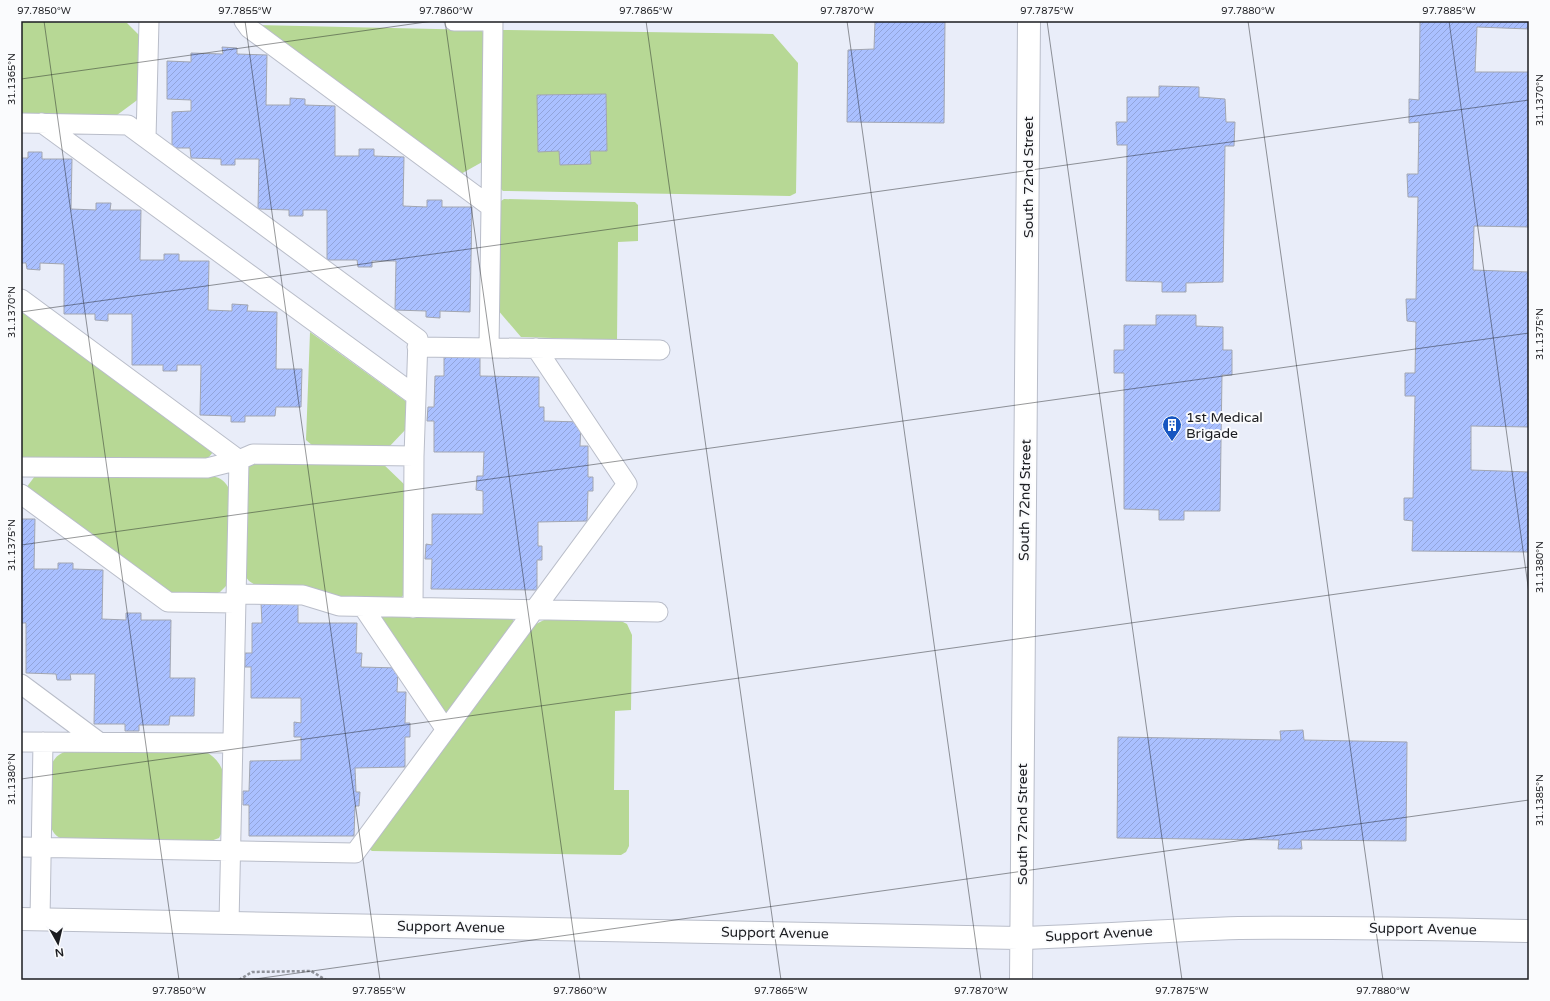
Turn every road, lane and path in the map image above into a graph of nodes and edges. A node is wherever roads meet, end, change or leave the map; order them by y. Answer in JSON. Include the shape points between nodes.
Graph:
{"nodes":[{"id":1,"x":149,"y":21,"type":"edge"},
{"id":2,"x":244,"y":21,"type":"edge"},
{"id":3,"x":454,"y":21,"type":"edge"},
{"id":4,"x":1029,"y":21,"type":"edge"},
{"id":5,"x":21,"y":123,"type":"edge"},
{"id":6,"x":42,"y":123,"type":"junction"},
{"id":7,"x":146,"y":138,"type":"junction"},
{"id":8,"x":491,"y":207,"type":"junction"},
{"id":9,"x":21,"y":299,"type":"edge"},
{"id":10,"x":417,"y":346,"type":"junction"},
{"id":11,"x":489,"y":348,"type":"junction"},
{"id":12,"x":536,"y":348,"type":"junction"},
{"id":13,"x":660,"y":350,"type":"dead end"},
{"id":14,"x":416,"y":396,"type":"junction"},
{"id":15,"x":414,"y":456,"type":"junction"},
{"id":16,"x":239,"y":460,"type":"junction"},
{"id":17,"x":21,"y":467,"type":"edge"},
{"id":18,"x":21,"y":494,"type":"edge"},
{"id":19,"x":236,"y":598,"type":"junction"},
{"id":20,"x":363,"y":607,"type":"junction"},
{"id":21,"x":413,"y":608,"type":"junction"},
{"id":22,"x":535,"y":610,"type":"junction"},
{"id":23,"x":658,"y":612,"type":"dead end"},
{"id":24,"x":21,"y":684,"type":"edge"},
{"id":25,"x":446,"y":730,"type":"junction"},
{"id":26,"x":21,"y":742,"type":"edge"},
{"id":27,"x":43,"y":742,"type":"junction"},
{"id":28,"x":99,"y":742,"type":"junction"},
{"id":29,"x":233,"y":743,"type":"junction"},
{"id":30,"x":21,"y":847,"type":"edge"},
{"id":31,"x":42,"y":848,"type":"junction"},
{"id":32,"x":230,"y":851,"type":"junction"},
{"id":33,"x":31,"y":919,"type":"edge"},
{"id":34,"x":229,"y":923,"type":"junction"},
{"id":35,"x":1529,"y":931,"type":"edge"},
{"id":36,"x":1022,"y":938,"type":"junction"},
{"id":37,"x":239,"y":980,"type":"edge"},
{"id":38,"x":326,"y":980,"type":"edge"},
{"id":39,"x":1021,"y":980,"type":"edge"}],
"edges":[{"from":1,"to":7,"type":"street"},
{"from":2,"to":8,"type":"street","via":[[249,28]]},
{"from":3,"to":8,"type":"street","via":[[493,22]]},
{"from":4,"to":36,"type":"street","name":"South 72nd Street"},
{"from":5,"to":6,"type":"street"},
{"from":6,"to":7,"type":"street","via":[[128,125]]},
{"from":6,"to":14,"type":"street"},
{"from":7,"to":10,"type":"street","via":[[418,338]]},
{"from":8,"to":11,"type":"street"},
{"from":9,"to":16,"type":"street"},
{"from":10,"to":11,"type":"street"},
{"from":10,"to":14,"type":"street"},
{"from":11,"to":12,"type":"street"},
{"from":12,"to":13,"type":"street"},
{"from":12,"to":22,"type":"street","via":[[627,484]]},
{"from":14,"to":15,"type":"street"},
{"from":15,"to":16,"type":"street","via":[[253,454]]},
{"from":15,"to":21,"type":"street"},
{"from":16,"to":17,"type":"street","via":[[207,468]]},
{"from":16,"to":19,"type":"street"},
{"from":18,"to":19,"type":"street","via":[[168,602]]},
{"from":19,"to":20,"type":"street","via":[[303,595],[339,606]]},
{"from":19,"to":29,"type":"street"},
{"from":20,"to":21,"type":"street"},
{"from":20,"to":25,"type":"street"},
{"from":21,"to":22,"type":"street"},
{"from":22,"to":23,"type":"street"},
{"from":22,"to":25,"type":"street"},
{"from":24,"to":28,"type":"street"},
{"from":25,"to":32,"type":"street","via":[[355,853]]},
{"from":26,"to":27,"type":"street"},
{"from":27,"to":28,"type":"street"},
{"from":27,"to":31,"type":"street"},
{"from":28,"to":29,"type":"street"},
{"from":29,"to":32,"type":"street"},
{"from":30,"to":31,"type":"street"},
{"from":31,"to":32,"type":"street"},
{"from":31,"to":33,"type":"street"},
{"from":32,"to":34,"type":"street"},
{"from":33,"to":34,"type":"street","name":"Support Avenue"},
{"from":34,"to":36,"type":"street","name":"Support Avenue"},
{"from":35,"to":36,"type":"street","name":"Support Avenue","via":[[1239,928]]},
{"from":36,"to":39,"type":"street","name":"South 72nd Street"},
{"from":37,"to":38,"type":"path","via":[[252,972],[311,971]]}]}
